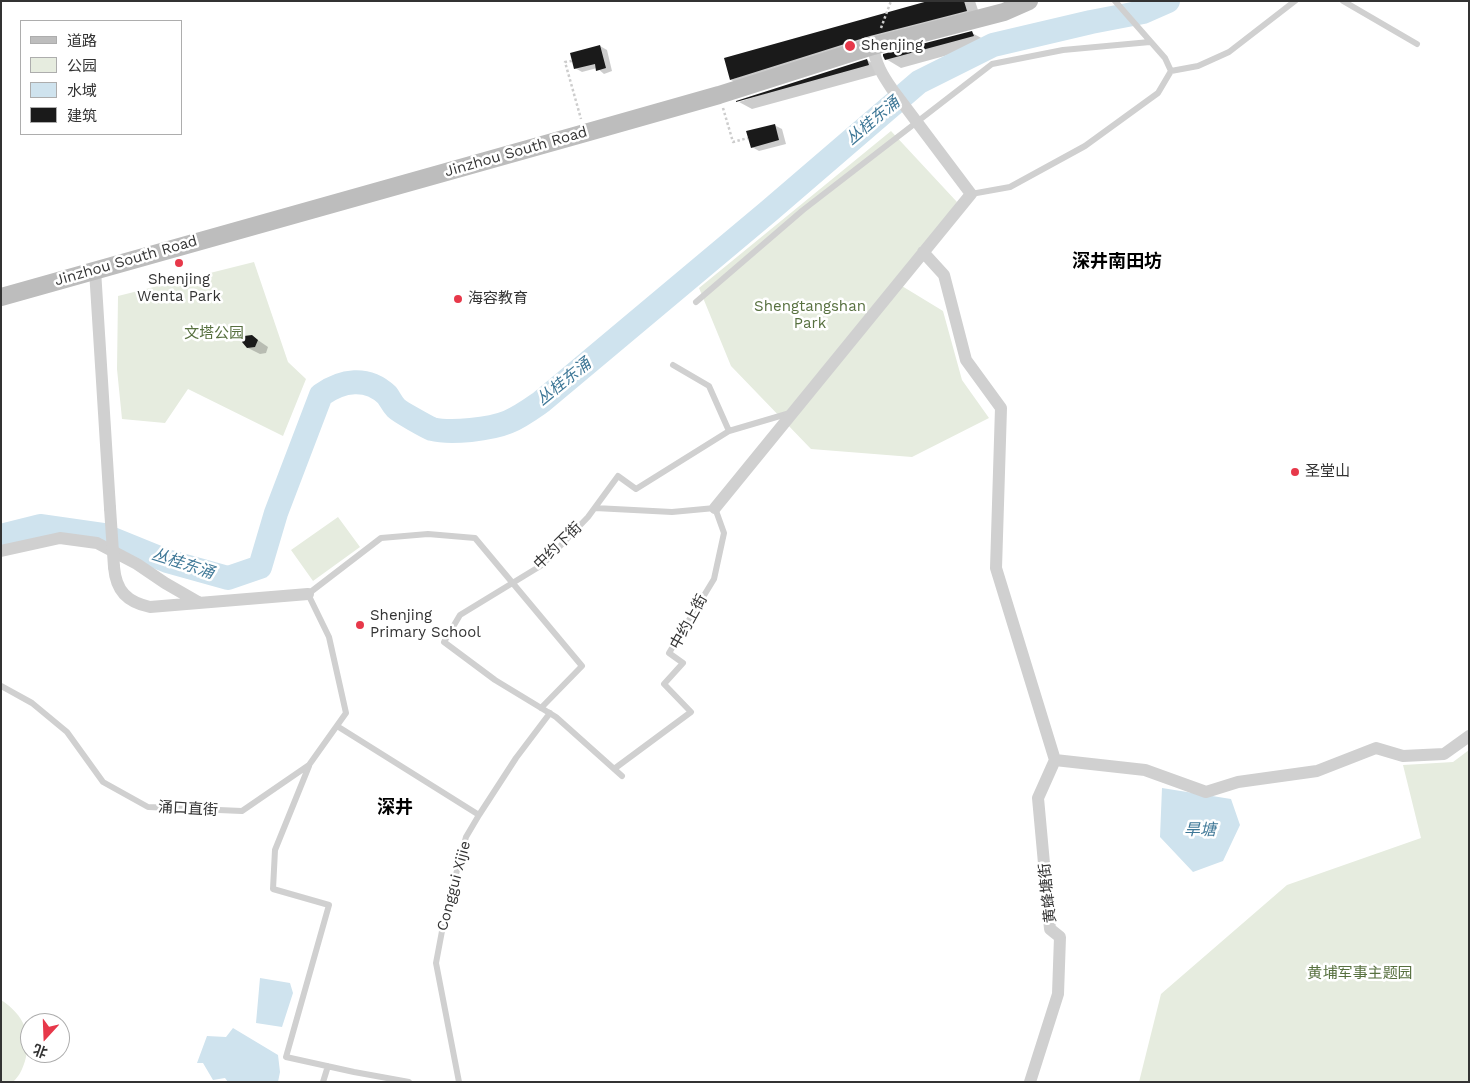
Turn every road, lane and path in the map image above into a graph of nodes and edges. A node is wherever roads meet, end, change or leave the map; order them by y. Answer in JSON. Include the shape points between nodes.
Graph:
{"nodes":[{"id":1,"x":891,"y":1,"type":"edge"},
{"id":2,"x":1029,"y":1,"type":"edge"},
{"id":3,"x":1115,"y":1,"type":"edge"},
{"id":4,"x":1295,"y":1,"type":"edge"},
{"id":5,"x":1343,"y":1,"type":"edge"},
{"id":6,"x":1150,"y":42,"type":"junction"},
{"id":7,"x":1417,"y":44,"type":"dead end"},
{"id":8,"x":873,"y":46,"type":"junction"},
{"id":9,"x":572,"y":61,"type":"dead end"},
{"id":10,"x":1171,"y":71,"type":"junction"},
{"id":11,"x":718,"y":95,"type":"junction"},
{"id":12,"x":916,"y":122,"type":"junction"},
{"id":13,"x":586,"y":133,"type":"junction"},
{"id":14,"x":748,"y":138,"type":"dead end"},
{"id":15,"x":971,"y":194,"type":"junction"},
{"id":16,"x":923,"y":252,"type":"junction"},
{"id":17,"x":94,"y":270,"type":"junction"},
{"id":18,"x":1,"y":297,"type":"edge"},
{"id":19,"x":696,"y":302,"type":"dead end"},
{"id":20,"x":673,"y":365,"type":"dead end"},
{"id":21,"x":792,"y":413,"type":"junction"},
{"id":22,"x":729,"y":431,"type":"junction"},
{"id":23,"x":595,"y":508,"type":"junction"},
{"id":24,"x":715,"y":508,"type":"junction"},
{"id":25,"x":1,"y":551,"type":"edge"},
{"id":26,"x":513,"y":582,"type":"junction"},
{"id":27,"x":308,"y":594,"type":"junction"},
{"id":28,"x":198,"y":602,"type":"junction"},
{"id":29,"x":1,"y":686,"type":"edge"},
{"id":30,"x":540,"y":708,"type":"junction"},
{"id":31,"x":550,"y":713,"type":"junction"},
{"id":32,"x":337,"y":726,"type":"junction"},
{"id":33,"x":1469,"y":736,"type":"edge"},
{"id":34,"x":1055,"y":760,"type":"junction"},
{"id":35,"x":310,"y":765,"type":"junction"},
{"id":36,"x":614,"y":769,"type":"junction"},
{"id":37,"x":622,"y":776,"type":"dead end"},
{"id":38,"x":479,"y":815,"type":"junction"},
{"id":39,"x":328,"y":1066,"type":"junction"},
{"id":40,"x":323,"y":1082,"type":"edge"},
{"id":41,"x":409,"y":1082,"type":"edge"},
{"id":42,"x":459,"y":1082,"type":"edge"},
{"id":43,"x":1030,"y":1082,"type":"edge"}],
"edges":[{"from":1,"to":8,"type":"path"},
{"from":2,"to":8,"type":"main road","name":"Jinzhou South Road","via":[[1004,12]]},
{"from":3,"to":6,"type":"lane"},
{"from":4,"to":10,"type":"lane","via":[[1229,52],[1198,66]]},
{"from":5,"to":7,"type":"lane"},
{"from":6,"to":10,"type":"lane","via":[[1165,58]]},
{"from":6,"to":12,"type":"lane","via":[[1063,50],[992,64]]},
{"from":8,"to":11,"type":"main road","name":"Jinzhou South Road"},
{"from":8,"to":12,"type":"street","via":[[880,71]]},
{"from":9,"to":13,"type":"path","via":[[565,62]]},
{"from":10,"to":15,"type":"lane","via":[[1158,93],[1085,146],[1010,187]]},
{"from":11,"to":13,"type":"main road","name":"Jinzhou South Road"},
{"from":11,"to":14,"type":"path","via":[[733,142]]},
{"from":12,"to":15,"type":"street"},
{"from":12,"to":19,"type":"lane","via":[[803,210]]},
{"from":13,"to":17,"type":"main road","name":"Jinzhou South Road"},
{"from":15,"to":16,"type":"street"},
{"from":16,"to":21,"type":"street"},
{"from":16,"to":34,"type":"street","via":[[944,275],[966,360],[1001,408],[996,568]]},
{"from":17,"to":18,"type":"main road","name":"Jinzhou South Road"},
{"from":17,"to":28,"type":"street","bridge":true,"via":[[115,579],[120,590],[138,604],[150,607]]},
{"from":20,"to":22,"type":"lane","via":[[709,386]]},
{"from":21,"to":22,"type":"lane"},
{"from":21,"to":24,"type":"street"},
{"from":22,"to":23,"type":"lane","name":"中约下街","via":[[636,489],[618,476]]},
{"from":23,"to":24,"type":"lane","via":[[672,512]]},
{"from":23,"to":26,"type":"lane","name":"中约下街","via":[[542,565]]},
{"from":24,"to":36,"type":"lane","name":"中约上街","via":[[724,533],[714,579],[669,653],[683,662],[664,684],[691,712]]},
{"from":25,"to":28,"type":"street","via":[[60,538],[97,543]]},
{"from":26,"to":27,"type":"lane","via":[[475,538],[428,534],[381,538]]},
{"from":26,"to":30,"type":"lane","via":[[582,666]]},
{"from":26,"to":30,"type":"lane","name":"中约下街","via":[[460,615],[444,642],[494,680]]},
{"from":27,"to":28,"type":"street"},
{"from":27,"to":32,"type":"lane","via":[[330,637],[346,713]]},
{"from":29,"to":35,"type":"lane","name":"涌口直街","via":[[32,703],[67,732],[103,782],[148,807],[242,811]]},
{"from":30,"to":31,"type":"lane","name":"中约下街"},
{"from":31,"to":36,"type":"lane","name":"中约下街"},
{"from":31,"to":38,"type":"lane","name":"Conggui Xijie"},
{"from":32,"to":35,"type":"lane"},
{"from":32,"to":38,"type":"lane"},
{"from":33,"to":34,"type":"street","via":[[1444,754],[1403,756],[1376,748],[1317,771],[1238,782],[1206,792],[1144,770]]},
{"from":34,"to":43,"type":"street","name":"黄蜂塘街","via":[[1038,798],[1050,929],[1060,937],[1058,994]]},
{"from":35,"to":39,"type":"lane","via":[[275,850],[274,889],[329,905],[286,1057]]},
{"from":36,"to":37,"type":"lane","name":"中约下街"},
{"from":38,"to":42,"type":"lane","name":"Conggui Xijie","via":[[466,837],[436,963]]},
{"from":39,"to":40,"type":"lane"},
{"from":39,"to":41,"type":"lane"}]}
